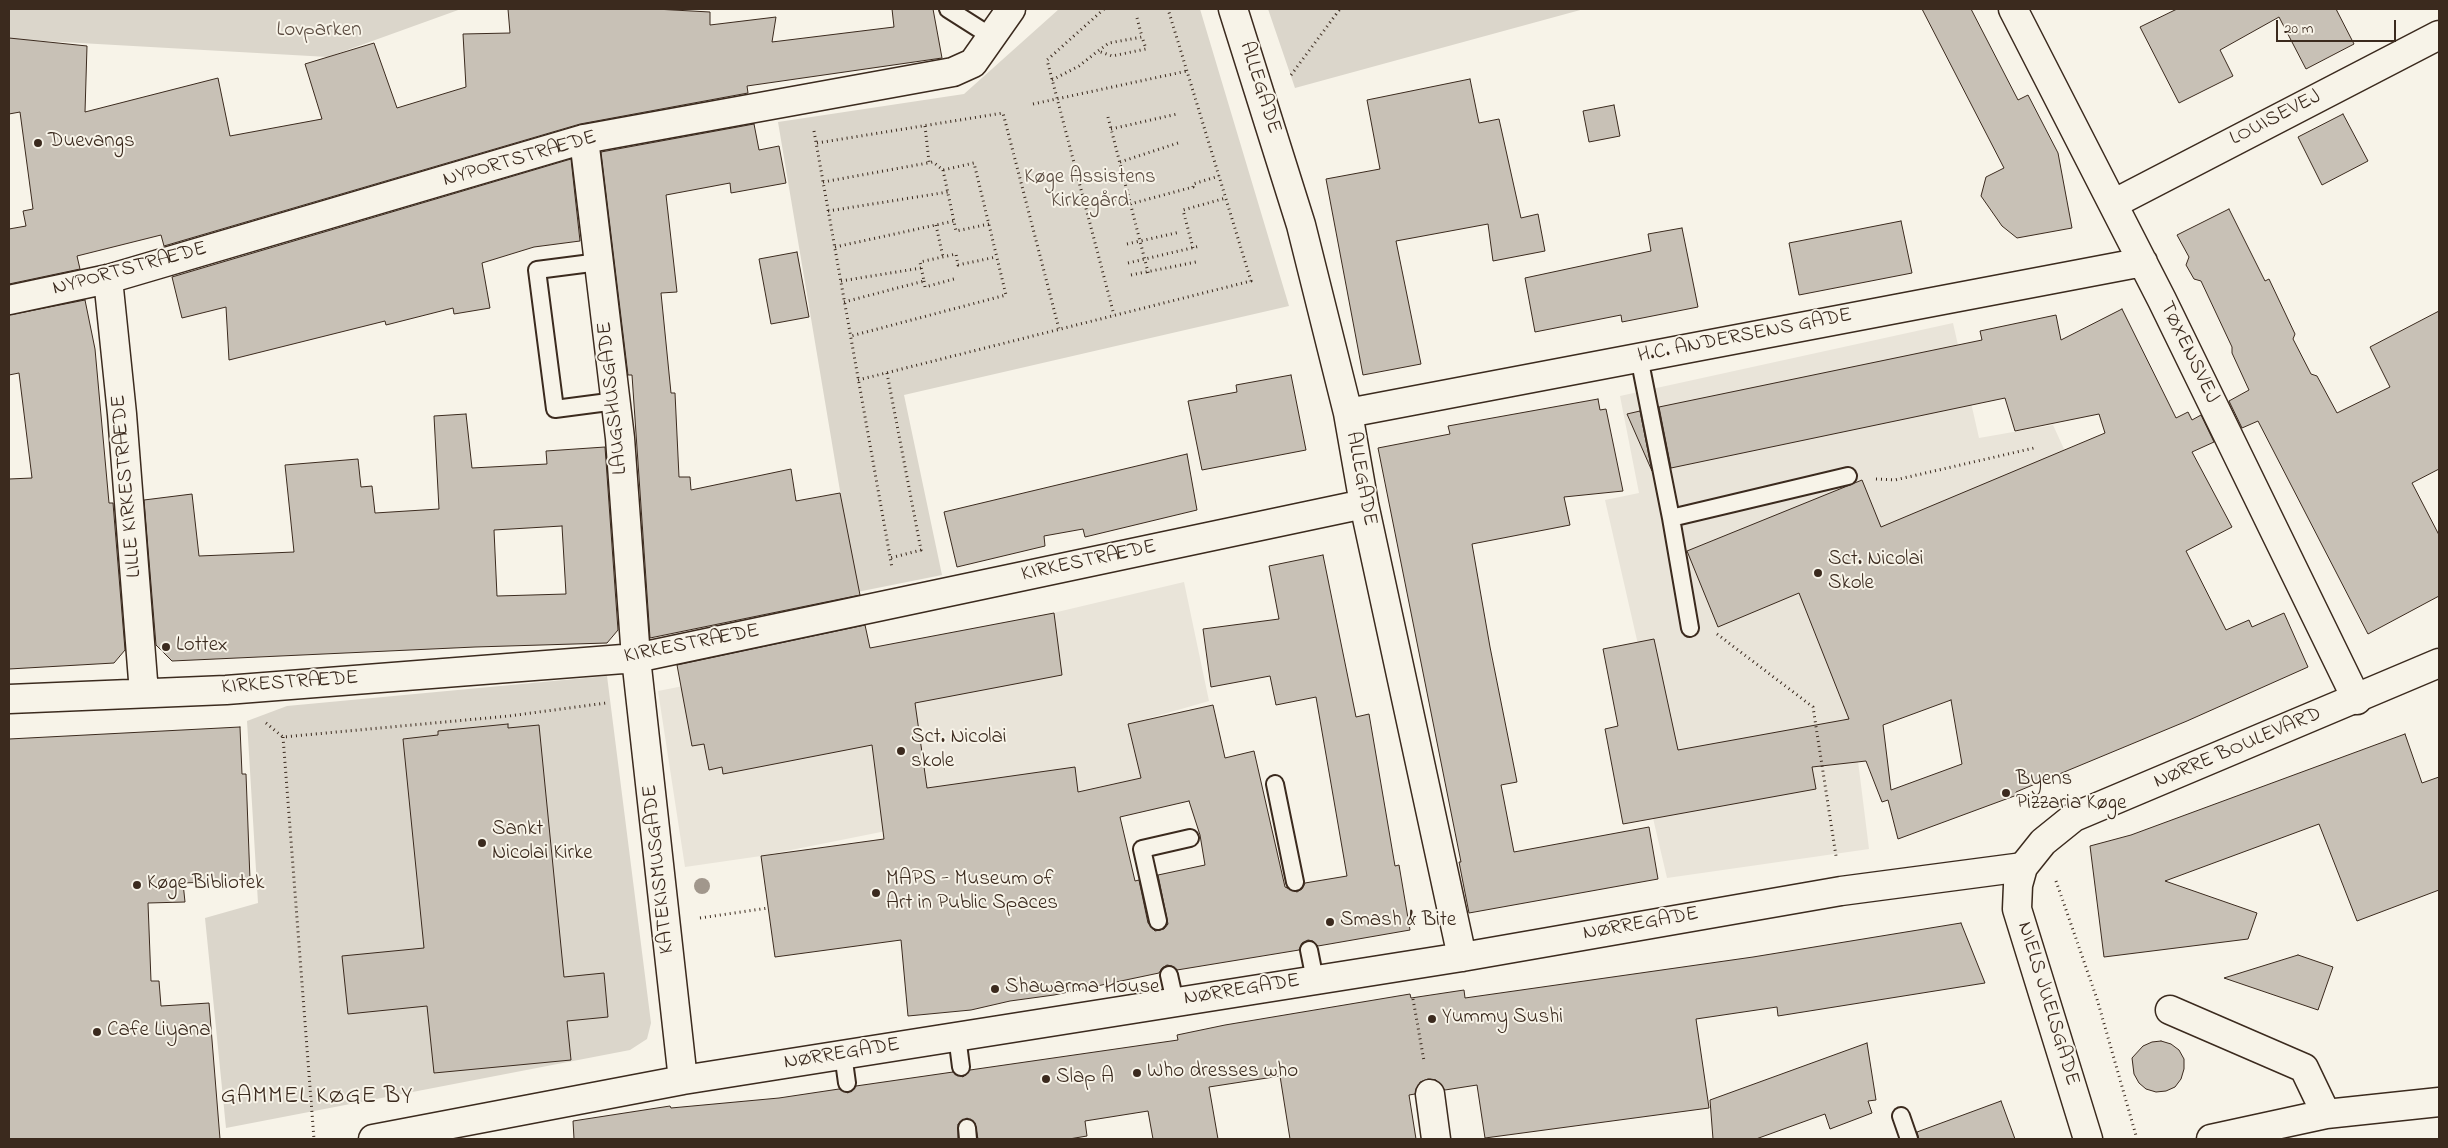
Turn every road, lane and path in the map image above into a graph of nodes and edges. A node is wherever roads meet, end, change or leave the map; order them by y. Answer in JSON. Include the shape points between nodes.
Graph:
{"nodes":[{"id":1,"x":948,"y":9,"type":"edge"},
{"id":2,"x":1011,"y":9,"type":"edge"},
{"id":3,"x":1104,"y":9,"type":"edge"},
{"id":4,"x":1168,"y":9,"type":"edge"},
{"id":5,"x":1233,"y":9,"type":"edge"},
{"id":6,"x":1340,"y":9,"type":"edge"},
{"id":7,"x":2013,"y":9,"type":"edge"},
{"id":8,"x":1137,"y":18,"type":"dead end"},
{"id":9,"x":2439,"y":35,"type":"edge"},
{"id":10,"x":992,"y":36,"type":"junction"},
{"id":11,"x":1142,"y":37,"type":"junction"},
{"id":12,"x":1098,"y":51,"type":"junction"},
{"id":13,"x":1187,"y":70,"type":"junction"},
{"id":14,"x":1052,"y":80,"type":"junction"},
{"id":15,"x":1057,"y":98,"type":"junction"},
{"id":16,"x":808,"y":99,"type":"junction"},
{"id":17,"x":1033,"y":104,"type":"dead end"},
{"id":18,"x":1266,"y":108,"type":"junction"},
{"id":19,"x":1177,"y":114,"type":"dead end"},
{"id":20,"x":1108,"y":118,"type":"dead end"},
{"id":21,"x":925,"y":126,"type":"junction"},
{"id":22,"x":1111,"y":130,"type":"junction"},
{"id":23,"x":584,"y":140,"type":"junction"},
{"id":24,"x":1181,"y":142,"type":"dead end"},
{"id":25,"x":816,"y":143,"type":"junction"},
{"id":26,"x":930,"y":162,"type":"junction"},
{"id":27,"x":1120,"y":162,"type":"junction"},
{"id":28,"x":943,"y":170,"type":"junction"},
{"id":29,"x":1219,"y":176,"type":"junction"},
{"id":30,"x":823,"y":182,"type":"junction"},
{"id":31,"x":948,"y":192,"type":"junction"},
{"id":32,"x":1128,"y":196,"type":"junction"},
{"id":33,"x":1226,"y":198,"type":"junction"},
{"id":34,"x":1130,"y":204,"type":"junction"},
{"id":35,"x":2113,"y":204,"type":"junction"},
{"id":36,"x":1085,"y":206,"type":"junction"},
{"id":37,"x":828,"y":211,"type":"junction"},
{"id":38,"x":954,"y":221,"type":"junction"},
{"id":39,"x":989,"y":224,"type":"junction"},
{"id":40,"x":936,"y":225,"type":"junction"},
{"id":41,"x":1180,"y":232,"type":"dead end"},
{"id":42,"x":1140,"y":241,"type":"junction"},
{"id":43,"x":1126,"y":244,"type":"dead end"},
{"id":44,"x":1200,"y":246,"type":"dead end"},
{"id":45,"x":835,"y":247,"type":"junction"},
{"id":46,"x":1193,"y":248,"type":"junction"},
{"id":47,"x":943,"y":256,"type":"junction"},
{"id":48,"x":996,"y":257,"type":"junction"},
{"id":49,"x":1144,"y":260,"type":"junction"},
{"id":50,"x":599,"y":262,"type":"junction"},
{"id":51,"x":1196,"y":262,"type":"dead end"},
{"id":52,"x":2143,"y":262,"type":"junction"},
{"id":53,"x":1128,"y":263,"type":"dead end"},
{"id":54,"x":921,"y":268,"type":"junction"},
{"id":55,"x":1148,"y":274,"type":"junction"},
{"id":56,"x":1131,"y":275,"type":"dead end"},
{"id":57,"x":108,"y":278,"type":"junction"},
{"id":58,"x":954,"y":279,"type":"dead end"},
{"id":59,"x":841,"y":281,"type":"junction"},
{"id":60,"x":924,"y":281,"type":"junction"},
{"id":61,"x":9,"y":300,"type":"edge"},
{"id":62,"x":844,"y":302,"type":"junction"},
{"id":63,"x":1114,"y":315,"type":"junction"},
{"id":64,"x":1059,"y":329,"type":"junction"},
{"id":65,"x":851,"y":336,"type":"junction"},
{"id":66,"x":1639,"y":357,"type":"junction"},
{"id":67,"x":886,"y":373,"type":"junction"},
{"id":68,"x":858,"y":380,"type":"junction"},
{"id":69,"x":616,"y":401,"type":"junction"},
{"id":70,"x":1348,"y":412,"type":"junction"},
{"id":71,"x":2034,"y":448,"type":"dead end"},
{"id":72,"x":1848,"y":476,"type":"joint"},
{"id":73,"x":1364,"y":504,"type":"junction"},
{"id":74,"x":1671,"y":518,"type":"junction"},
{"id":75,"x":890,"y":558,"type":"junction"},
{"id":76,"x":898,"y":603,"type":"junction"},
{"id":77,"x":1690,"y":628,"type":"joint"},
{"id":78,"x":636,"y":658,"type":"junction"},
{"id":79,"x":2439,"y":664,"type":"edge"},
{"id":80,"x":144,"y":693,"type":"junction"},
{"id":81,"x":641,"y":699,"type":"junction"},
{"id":82,"x":9,"y":700,"type":"edge"},
{"id":83,"x":2357,"y":700,"type":"junction"},
{"id":84,"x":1276,"y":784,"type":"dead end"},
{"id":85,"x":1190,"y":838,"type":"dead end"},
{"id":86,"x":2043,"y":842,"type":"junction"},
{"id":87,"x":2023,"y":868,"type":"junction"},
{"id":88,"x":1295,"y":882,"type":"dead end"},
{"id":89,"x":1841,"y":891,"type":"junction"},
{"id":90,"x":768,"y":908,"type":"dead end"},
{"id":91,"x":691,"y":919,"type":"dead end"},
{"id":92,"x":1158,"y":921,"type":"dead end"},
{"id":93,"x":1309,"y":950,"type":"dead end"},
{"id":94,"x":1462,"y":957,"type":"junction"},
{"id":95,"x":1407,"y":965,"type":"junction"},
{"id":96,"x":1169,"y":975,"type":"dead end"},
{"id":97,"x":1315,"y":980,"type":"junction"},
{"id":98,"x":1175,"y":1002,"type":"junction"},
{"id":99,"x":2170,"y":1010,"type":"dead end"},
{"id":100,"x":957,"y":1036,"type":"junction"},
{"id":101,"x":844,"y":1054,"type":"junction"},
{"id":102,"x":961,"y":1067,"type":"dead end"},
{"id":103,"x":683,"y":1080,"type":"junction"},
{"id":104,"x":847,"y":1083,"type":"dead end"},
{"id":105,"x":1430,"y":1094,"type":"joint"},
{"id":106,"x":2439,"y":1102,"type":"edge"},
{"id":107,"x":2326,"y":1114,"type":"junction"},
{"id":108,"x":1901,"y":1116,"type":"dead end"},
{"id":109,"x":314,"y":1139,"type":"edge"},
{"id":110,"x":373,"y":1139,"type":"edge"},
{"id":111,"x":1436,"y":1139,"type":"edge"},
{"id":112,"x":1909,"y":1139,"type":"edge"},
{"id":113,"x":2088,"y":1139,"type":"edge"},
{"id":114,"x":2138,"y":1139,"type":"edge"},
{"id":115,"x":2210,"y":1139,"type":"edge"}],
"edges":[{"from":1,"to":10,"type":"lane"},
{"from":2,"to":10,"type":"street","name":"NYPORTSTRÆDE"},
{"from":3,"to":14,"type":"path","via":[[1047,60]]},
{"from":4,"to":13,"type":"path"},
{"from":5,"to":18,"type":"street","name":"ALLEGADE"},
{"from":6,"to":18,"type":"path"},
{"from":7,"to":35,"type":"street","name":"TØXENSVEJ"},
{"from":8,"to":11,"type":"path"},
{"from":9,"to":35,"type":"street","name":"LOUISEVEJ"},
{"from":10,"to":16,"type":"street","name":"NYPORTSTRÆDE","via":[[973,63],[953,72]]},
{"from":11,"to":12,"type":"path","via":[[1109,43]]},
{"from":11,"to":12,"type":"path","via":[[1146,49],[1112,56]]},
{"from":12,"to":14,"type":"path","via":[[1080,66]]},
{"from":13,"to":15,"type":"path"},
{"from":13,"to":29,"type":"path"},
{"from":14,"to":15,"type":"path"},
{"from":15,"to":17,"type":"path"},
{"from":15,"to":36,"type":"path"},
{"from":16,"to":23,"type":"street","name":"NYPORTSTRÆDE"},
{"from":16,"to":25,"type":"path"},
{"from":18,"to":70,"type":"street","name":"ALLEGADE","via":[[1301,225]]},
{"from":19,"to":22,"type":"path"},
{"from":20,"to":22,"type":"path"},
{"from":21,"to":25,"type":"path"},
{"from":21,"to":26,"type":"path"},
{"from":21,"to":64,"type":"path","via":[[1003,113]]},
{"from":22,"to":27,"type":"path"},
{"from":23,"to":50,"type":"street","name":"LAUGSHUSGADE"},
{"from":23,"to":57,"type":"street","name":"NYPORTSTRÆDE"},
{"from":24,"to":27,"type":"path"},
{"from":25,"to":30,"type":"path"},
{"from":26,"to":28,"type":"path"},
{"from":26,"to":30,"type":"path"},
{"from":27,"to":32,"type":"path"},
{"from":28,"to":31,"type":"path"},
{"from":28,"to":39,"type":"path","via":[[974,163]]},
{"from":29,"to":33,"type":"path"},
{"from":29,"to":34,"type":"path","via":[[1193,184],[1193,187]]},
{"from":30,"to":37,"type":"path"},
{"from":31,"to":37,"type":"path"},
{"from":31,"to":38,"type":"path"},
{"from":32,"to":34,"type":"path"},
{"from":32,"to":36,"type":"path"},
{"from":33,"to":46,"type":"path","via":[[1183,210]]},
{"from":33,"to":63,"type":"path","via":[[1250,281]]},
{"from":34,"to":42,"type":"path"},
{"from":35,"to":52,"type":"street","name":"TØXENSVEJ"},
{"from":36,"to":63,"type":"path"},
{"from":37,"to":45,"type":"path"},
{"from":38,"to":39,"type":"path","via":[[956,231]]},
{"from":38,"to":40,"type":"path"},
{"from":39,"to":48,"type":"path"},
{"from":40,"to":45,"type":"path"},
{"from":40,"to":47,"type":"path"},
{"from":41,"to":42,"type":"path"},
{"from":42,"to":43,"type":"path"},
{"from":42,"to":49,"type":"path"},
{"from":44,"to":46,"type":"path"},
{"from":45,"to":59,"type":"path"},
{"from":46,"to":49,"type":"path"},
{"from":47,"to":48,"type":"path","via":[[956,254],[958,265]]},
{"from":47,"to":54,"type":"path","via":[[920,262]]},
{"from":48,"to":65,"type":"path","via":[[1006,295]]},
{"from":49,"to":53,"type":"path"},
{"from":49,"to":55,"type":"path"},
{"from":50,"to":69,"type":"street","name":"LAUGSHUSGADE"},
{"from":50,"to":69,"type":"lane","via":[[537,270],[555,409]]},
{"from":51,"to":55,"type":"path"},
{"from":52,"to":66,"type":"street","name":"H.C. ANDERSENS GADE"},
{"from":52,"to":83,"type":"street","name":"TØXENSVEJ"},
{"from":54,"to":59,"type":"path"},
{"from":54,"to":60,"type":"path"},
{"from":55,"to":56,"type":"path"},
{"from":57,"to":61,"type":"street","name":"NYPORTSTRÆDE"},
{"from":57,"to":80,"type":"street","name":"LILLE KIRKESTRÆDE"},
{"from":58,"to":60,"type":"path","via":[[925,287]]},
{"from":59,"to":62,"type":"path"},
{"from":60,"to":62,"type":"path"},
{"from":62,"to":65,"type":"path"},
{"from":63,"to":64,"type":"path"},
{"from":64,"to":67,"type":"path"},
{"from":65,"to":68,"type":"path"},
{"from":66,"to":70,"type":"street","name":"H.C. ANDERSENS GADE"},
{"from":66,"to":74,"type":"lane"},
{"from":67,"to":68,"type":"path"},
{"from":67,"to":75,"type":"path","via":[[921,550]]},
{"from":68,"to":75,"type":"path"},
{"from":69,"to":78,"type":"street","name":"LAUGSHUSGADE"},
{"from":70,"to":73,"type":"street","name":"ALLEGADE"},
{"from":71,"to":72,"type":"path","via":[[1895,480]]},
{"from":72,"to":74,"type":"lane"},
{"from":73,"to":76,"type":"street","name":"KIRKESTRÆDE"},
{"from":73,"to":94,"type":"street","name":"ALLEGADE"},
{"from":74,"to":77,"type":"lane"},
{"from":75,"to":76,"type":"path"},
{"from":76,"to":78,"type":"street","name":"KIRKESTRÆDE"},
{"from":77,"to":89,"type":"path","via":[[1710,629],[1813,707]]},
{"from":78,"to":80,"type":"street","name":"KIRKESTRÆDE","via":[[226,690]]},
{"from":78,"to":81,"type":"street","name":"KATEKISMUSGADE"},
{"from":79,"to":83,"type":"street","name":"NØRRE BOULEVARD"},
{"from":80,"to":82,"type":"street","name":"KIRKESTRÆDE"},
{"from":81,"to":103,"type":"street","name":"KATEKISMUSGADE"},
{"from":81,"to":109,"type":"path","via":[[509,716],[283,737]]},
{"from":83,"to":86,"type":"street","name":"NØRRE BOULEVARD","via":[[2074,818]]},
{"from":84,"to":88,"type":"lane"},
{"from":85,"to":92,"type":"lane","via":[[1142,849]]},
{"from":86,"to":87,"type":"street","name":"NØRRE BOULEVARD"},
{"from":86,"to":114,"type":"path","via":[[2097,998]]},
{"from":87,"to":89,"type":"street","name":"NØRREGADE"},
{"from":87,"to":113,"type":"street","name":"NIELS JUELSGADE","via":[[2018,885],[2018,909]]},
{"from":89,"to":94,"type":"street","name":"NØRREGADE"},
{"from":90,"to":91,"type":"path"},
{"from":93,"to":97,"type":"lane"},
{"from":94,"to":95,"type":"street","name":"NØRREGADE"},
{"from":95,"to":97,"type":"street","name":"NØRREGADE"},
{"from":95,"to":105,"type":"path"},
{"from":96,"to":98,"type":"lane"},
{"from":97,"to":98,"type":"street","name":"NØRREGADE"},
{"from":98,"to":100,"type":"street","name":"NØRREGADE"},
{"from":99,"to":107,"type":"street","via":[[2304,1068]]},
{"from":100,"to":101,"type":"street","name":"NØRREGADE"},
{"from":100,"to":102,"type":"lane"},
{"from":101,"to":103,"type":"street","name":"NØRREGADE"},
{"from":101,"to":104,"type":"lane"},
{"from":103,"to":110,"type":"street","name":"NØRREGADE"},
{"from":105,"to":111,"type":"street"},
{"from":106,"to":107,"type":"street"},
{"from":107,"to":115,"type":"street"},
{"from":108,"to":112,"type":"lane"}]}
